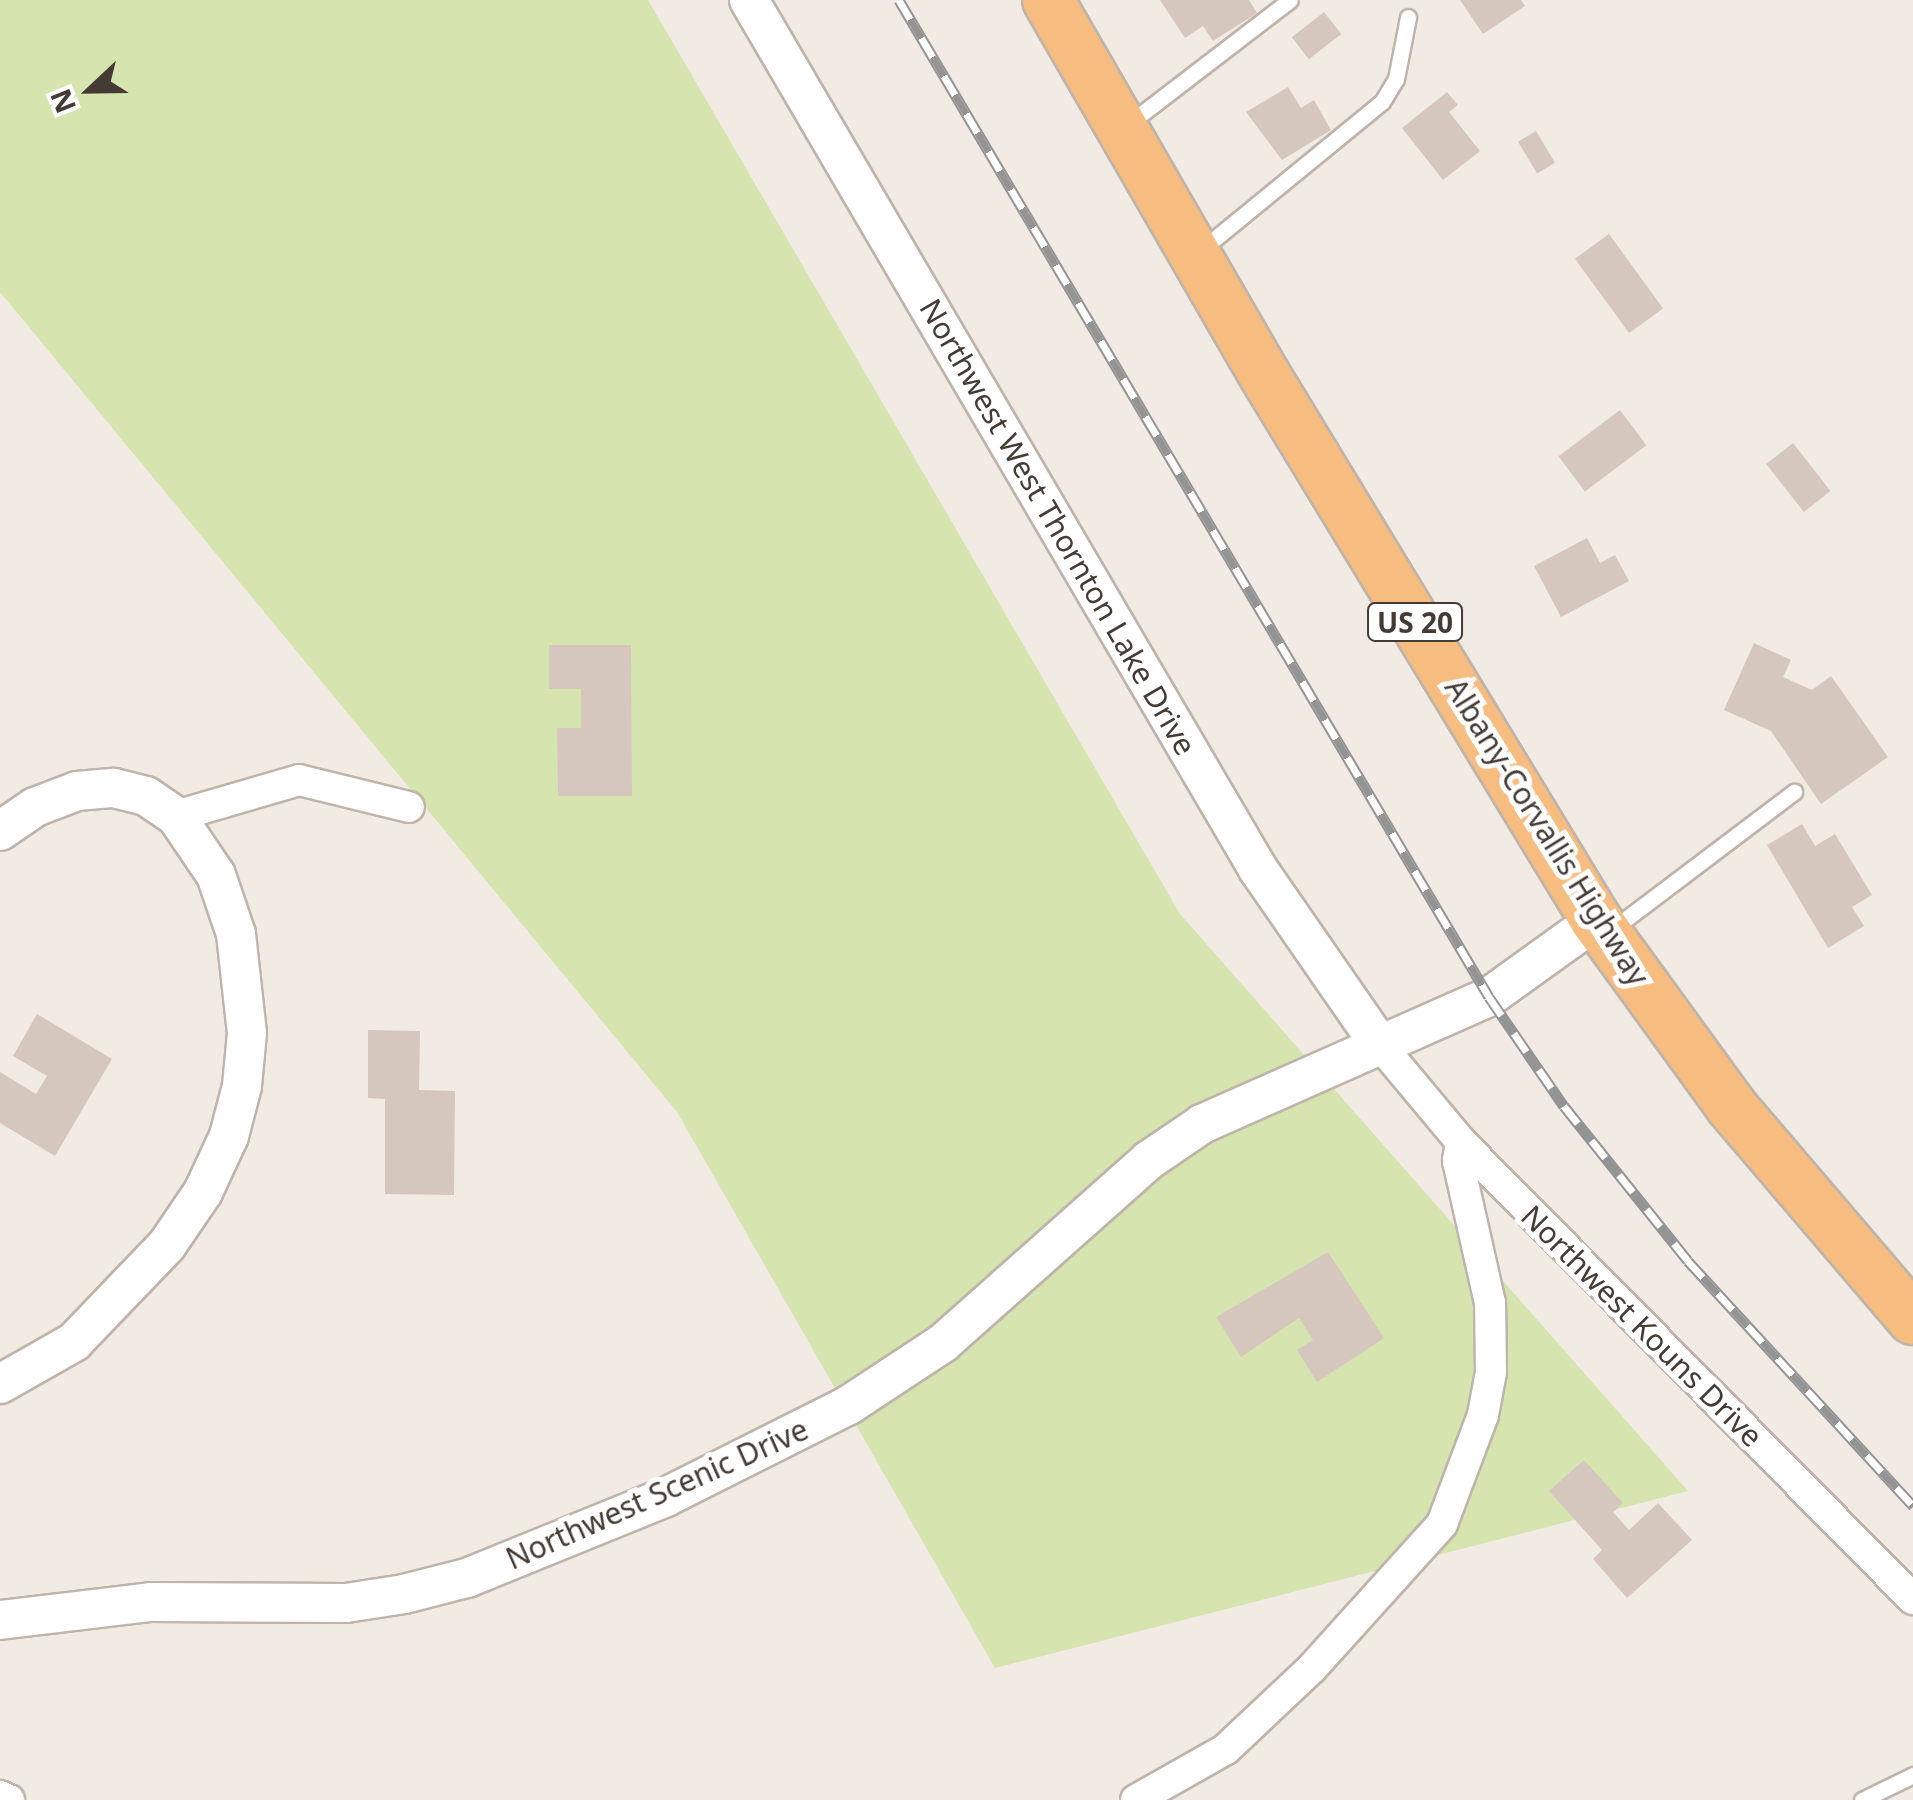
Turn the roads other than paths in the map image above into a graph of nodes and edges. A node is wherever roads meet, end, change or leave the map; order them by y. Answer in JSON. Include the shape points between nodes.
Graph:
{"nodes":[{"id":1,"x":748,"y":0,"type":"edge"},
{"id":2,"x":1048,"y":0,"type":"edge"},
{"id":3,"x":1290,"y":0,"type":"edge"},
{"id":4,"x":1408,"y":17,"type":"dead end"},
{"id":5,"x":1120,"y":130,"type":"junction"},
{"id":6,"x":1194,"y":255,"type":"junction"},
{"id":7,"x":1794,"y":792,"type":"dead end"},
{"id":8,"x":409,"y":807,"type":"dead end"},
{"id":9,"x":176,"y":816,"type":"junction"},
{"id":10,"x":0,"y":832,"type":"edge"},
{"id":11,"x":1601,"y":927,"type":"junction"},
{"id":12,"x":1380,"y":1045,"type":"junction"},
{"id":13,"x":1461,"y":1142,"type":"junction"},
{"id":14,"x":1913,"y":1319,"type":"edge"},
{"id":15,"x":0,"y":1384,"type":"edge"},
{"id":16,"x":1913,"y":1600,"type":"edge"},
{"id":17,"x":0,"y":1620,"type":"edge"},
{"id":18,"x":1913,"y":1775,"type":"edge"},
{"id":19,"x":0,"y":1796,"type":"edge"},
{"id":20,"x":1143,"y":1798,"type":"edge"},
{"id":21,"x":9,"y":1800,"type":"edge"},
{"id":22,"x":1862,"y":1800,"type":"edge"}],
"edges":[{"from":1,"to":12,"type":"street","name":"Northwest West Thornton Lake Drive","via":[[1258,869]]},
{"from":2,"to":5,"type":"highway","name":"Albany-Corvallis Highway","number":"US 20"},
{"from":3,"to":5,"type":"lane"},
{"from":4,"to":6,"type":"lane","via":[[1396,79],[1382,102]]},
{"from":5,"to":6,"type":"highway","name":"Albany-Corvallis Highway","number":"US 20"},
{"from":6,"to":11,"type":"highway","name":"Albany-Corvallis Highway","number":"US 20"},
{"from":7,"to":11,"type":"lane"},
{"from":8,"to":9,"type":"street","via":[[299,780]]},
{"from":9,"to":10,"type":"street","via":[[146,796],[114,788],[77,791],[35,807]]},
{"from":9,"to":15,"type":"street","via":[[216,875],[243,979],[242,1086],[228,1136],[203,1192],[119,1301],[74,1342]]},
{"from":11,"to":12,"type":"street","name":"Northwest Scenic Drive","via":[[1489,997]]},
{"from":11,"to":14,"type":"highway","name":"Albany-Corvallis Highway","number":"US 20","via":[[1731,1106]]},
{"from":12,"to":13,"type":"street","name":"Northwest Kouns Drive"},
{"from":12,"to":17,"type":"street","name":"Northwest Scenic Drive","via":[[1202,1124],[1149,1160],[943,1343],[849,1405],[666,1497],[467,1578],[404,1594],[346,1602],[151,1602]]},
{"from":13,"to":16,"type":"street","name":"Northwest Kouns Drive"},
{"from":13,"to":20,"type":"street","via":[[1458,1162],[1490,1303],[1492,1372],[1442,1524],[1312,1668],[1226,1748]]},
{"from":18,"to":22,"type":"lane"},
{"from":19,"to":21,"type":"street"}]}
